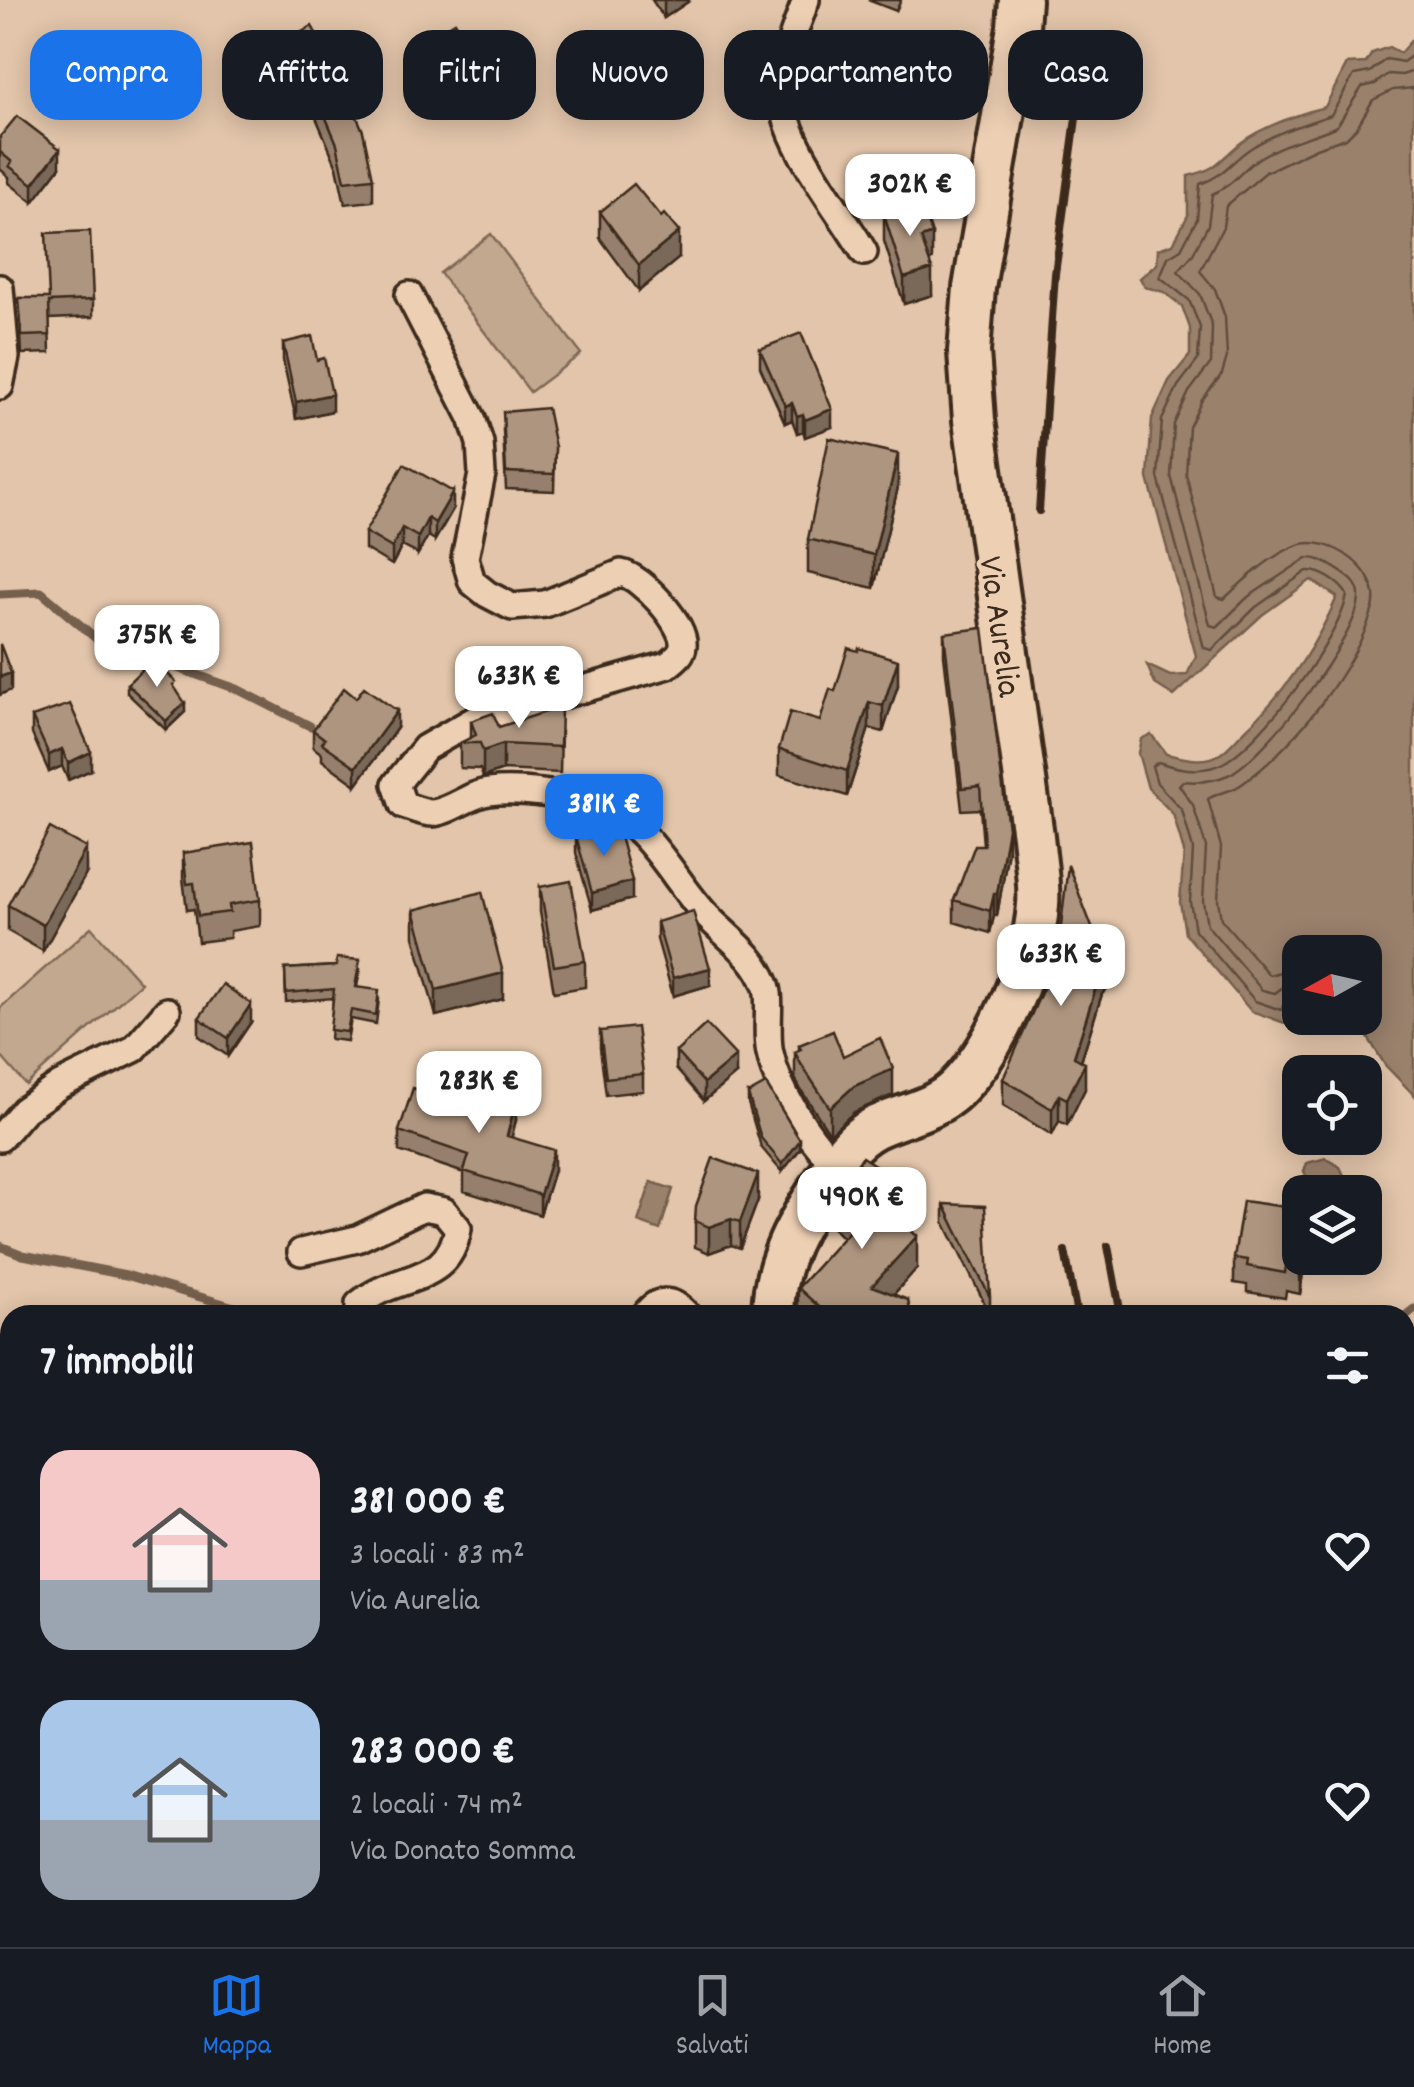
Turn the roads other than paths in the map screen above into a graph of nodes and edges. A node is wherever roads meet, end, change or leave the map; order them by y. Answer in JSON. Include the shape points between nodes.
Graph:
{"nodes":[{"id":1,"x":806,"y":0,"type":"edge"},
{"id":2,"x":1020,"y":0,"type":"edge"},
{"id":3,"x":864,"y":252,"type":"dead end"},
{"id":4,"x":0,"y":288,"type":"edge"},
{"id":5,"x":409,"y":295,"type":"dead end"},
{"id":6,"x":0,"y":386,"type":"edge"},
{"id":7,"x":167,"y":1011,"type":"dead end"},
{"id":8,"x":0,"y":1138,"type":"edge"},
{"id":9,"x":834,"y":1164,"type":"junction"},
{"id":10,"x":301,"y":1252,"type":"dead end"},
{"id":11,"x":360,"y":1305,"type":"edge"},
{"id":12,"x":772,"y":1305,"type":"edge"}],
"edges":[{"from":1,"to":3,"type":"street","via":[[781,92],[796,146]]},
{"from":2,"to":9,"type":"main road","name":"Via Aurelia","via":[[969,352],[1033,836],[1036,921],[1017,988],[988,1051],[954,1092],[872,1130]]},
{"from":4,"to":6,"type":"street","via":[[6,357]]},
{"from":5,"to":9,"type":"street","via":[[480,443],[482,474],[465,558],[472,582],[512,607],[545,604],[631,575],[648,588],[684,644],[668,665],[490,714],[442,738],[396,784],[403,805],[437,813],[490,791],[582,800],[618,813],[754,961],[768,988],[770,1054],[788,1098]]},
{"from":7,"to":8,"type":"street","via":[[134,1049],[60,1085],[24,1110]]},
{"from":9,"to":12,"type":"main road","name":"Via Aurelia","via":[[784,1250]]},
{"from":10,"to":11,"type":"street","via":[[357,1239],[424,1207],[444,1211],[458,1228],[456,1242],[435,1270],[376,1289]]}]}
